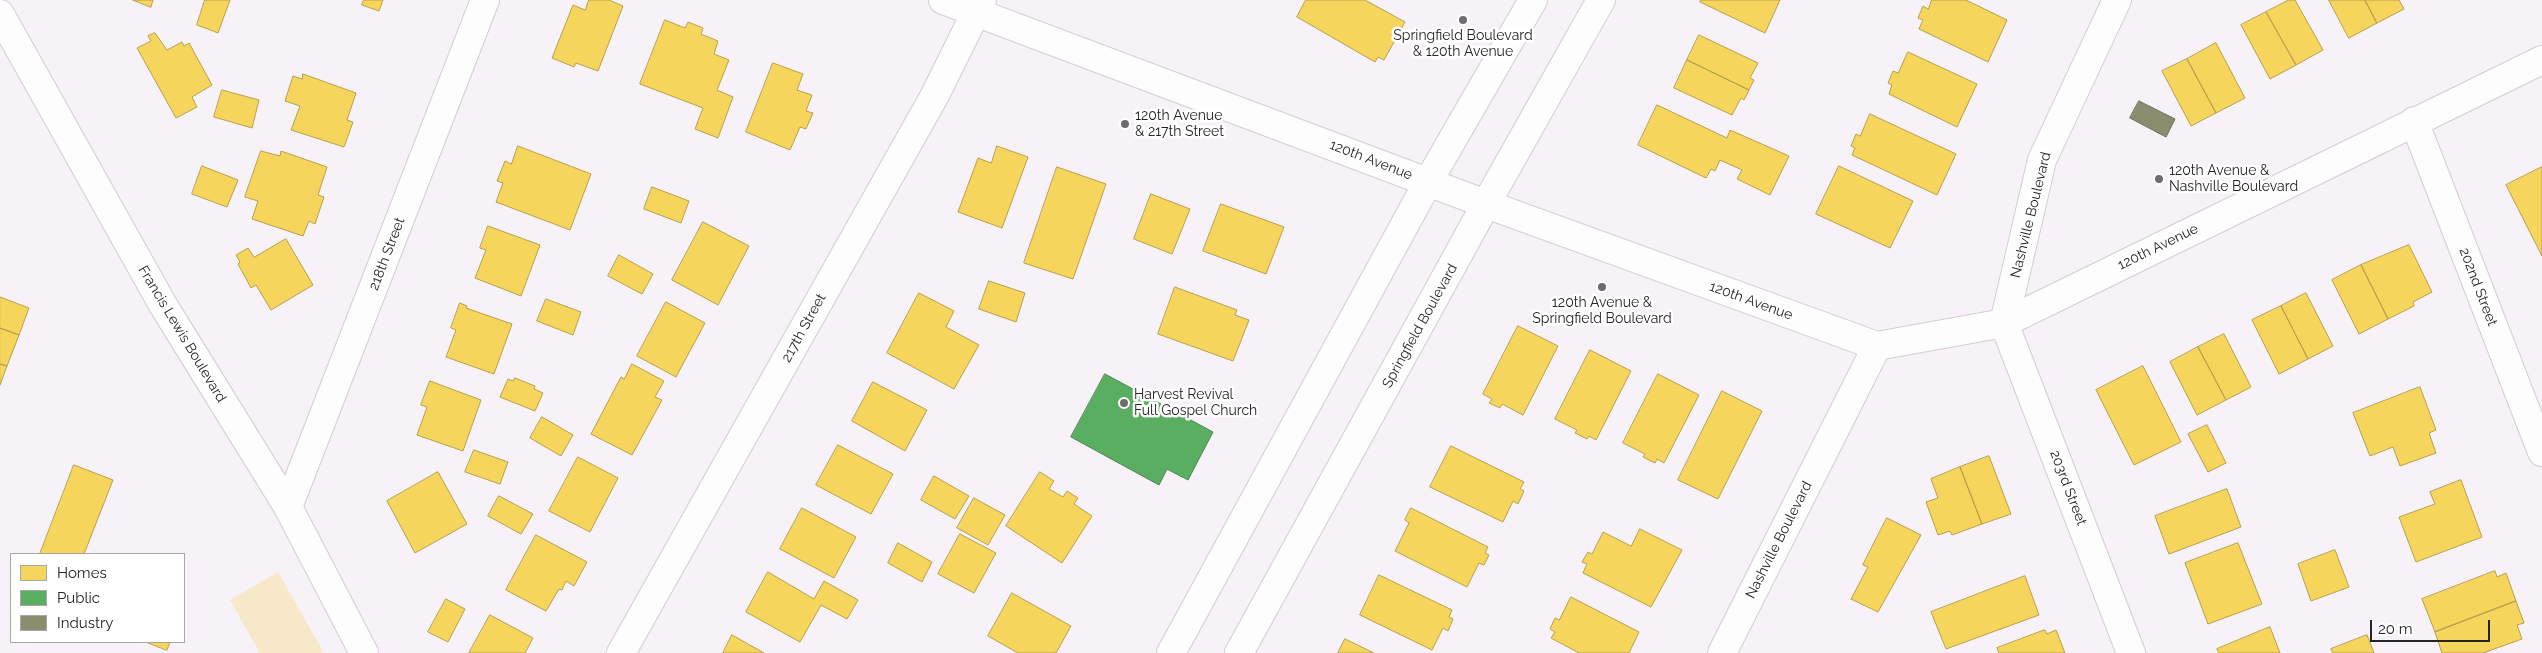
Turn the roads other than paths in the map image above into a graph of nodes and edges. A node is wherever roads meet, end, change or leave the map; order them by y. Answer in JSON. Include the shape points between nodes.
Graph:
{"nodes":[{"id":1,"x":485,"y":0,"type":"edge"},
{"id":2,"x":943,"y":0,"type":"edge"},
{"id":3,"x":1533,"y":0,"type":"edge"},
{"id":4,"x":1601,"y":0,"type":"edge"},
{"id":5,"x":2117,"y":0,"type":"edge"},
{"id":6,"x":979,"y":6,"type":"edge"},
{"id":7,"x":0,"y":14,"type":"edge"},
{"id":8,"x":2542,"y":60,"type":"edge"},
{"id":9,"x":2414,"y":121,"type":"junction"},
{"id":10,"x":1428,"y":182,"type":"junction"},
{"id":11,"x":1486,"y":204,"type":"junction"},
{"id":12,"x":2004,"y":323,"type":"junction"},
{"id":13,"x":1877,"y":346,"type":"junction"},
{"id":14,"x":2542,"y":452,"type":"edge"},
{"id":15,"x":288,"y":507,"type":"junction"},
{"id":16,"x":364,"y":653,"type":"edge"},
{"id":17,"x":621,"y":653,"type":"edge"},
{"id":18,"x":1171,"y":653,"type":"edge"},
{"id":19,"x":1239,"y":653,"type":"edge"},
{"id":20,"x":1722,"y":653,"type":"edge"},
{"id":21,"x":2131,"y":653,"type":"edge"}],
"edges":[{"from":1,"to":15,"type":"street","name":"218th Street"},
{"from":2,"to":6,"type":"street","name":"120th Avenue"},
{"from":3,"to":10,"type":"street"},
{"from":4,"to":11,"type":"street","name":"Springfield Boulevard"},
{"from":5,"to":12,"type":"street","name":"Nashville Boulevard","via":[[2042,160]]},
{"from":6,"to":10,"type":"street","name":"120th Avenue"},
{"from":6,"to":17,"type":"street","name":"217th Street","via":[[935,95]]},
{"from":7,"to":15,"type":"street","name":"Francis Lewis Boulevard","via":[[163,305]]},
{"from":8,"to":9,"type":"street","name":"120th Avenue"},
{"from":9,"to":12,"type":"street","name":"120th Avenue"},
{"from":9,"to":14,"type":"street","name":"202nd Street"},
{"from":10,"to":11,"type":"street","name":"120th Avenue"},
{"from":10,"to":18,"type":"street"},
{"from":11,"to":13,"type":"street","name":"120th Avenue"},
{"from":11,"to":19,"type":"street","name":"Springfield Boulevard"},
{"from":12,"to":13,"type":"street","name":"120th Avenue"},
{"from":12,"to":21,"type":"street","name":"203rd Street"},
{"from":13,"to":20,"type":"street","name":"Nashville Boulevard"},
{"from":15,"to":16,"type":"street","name":"Francis Lewis Boulevard"}]}
